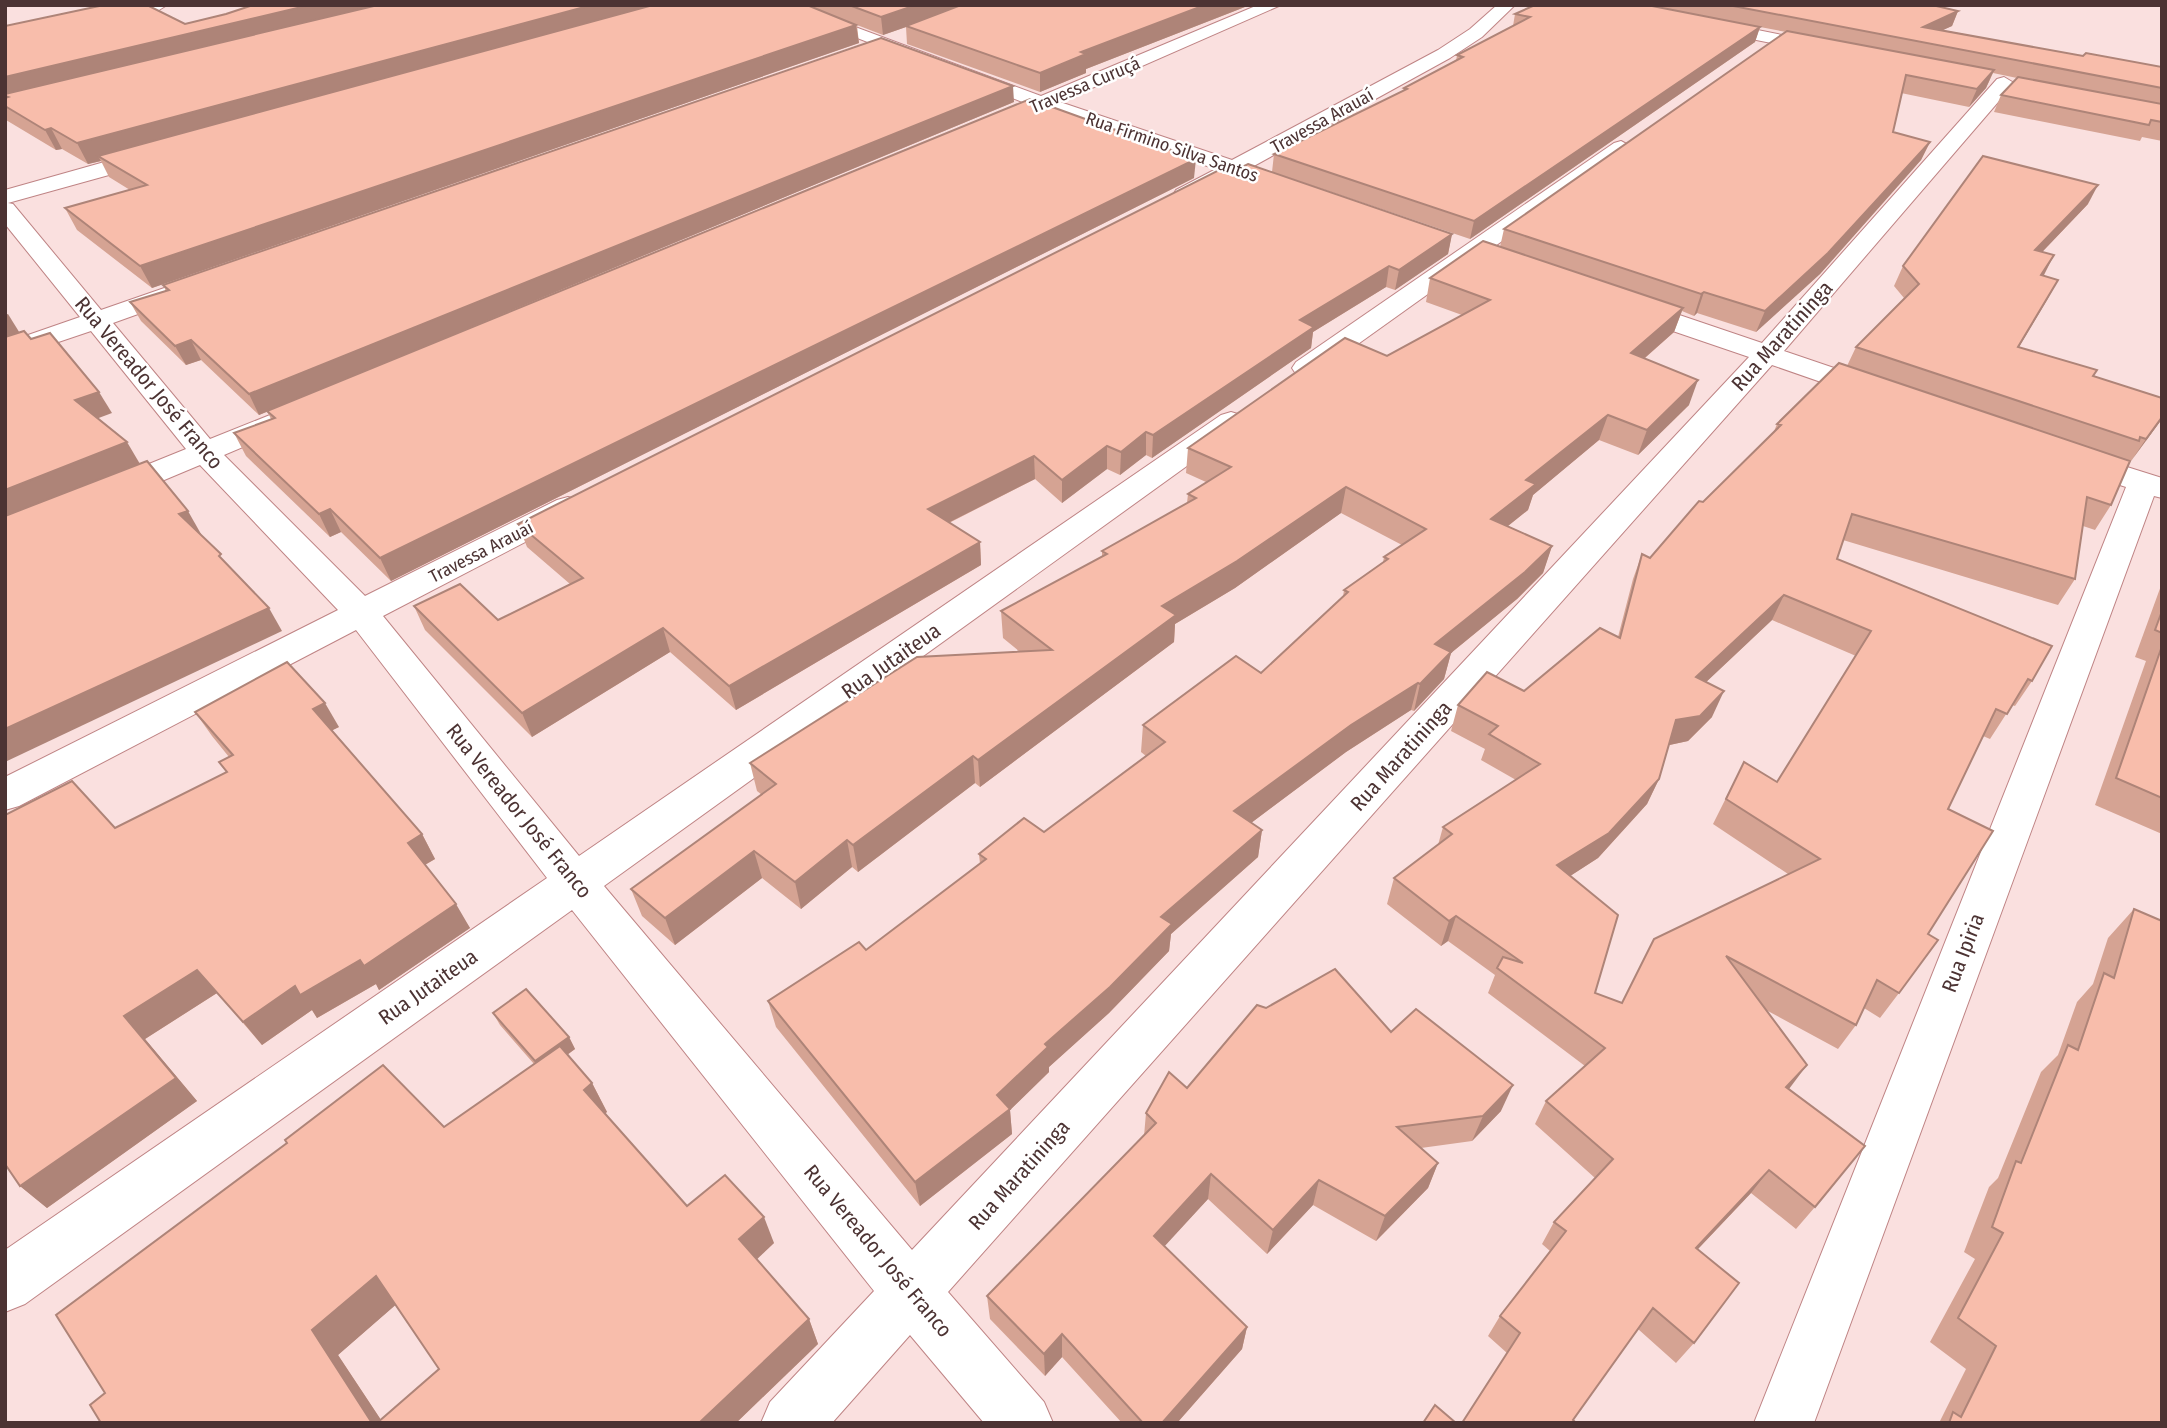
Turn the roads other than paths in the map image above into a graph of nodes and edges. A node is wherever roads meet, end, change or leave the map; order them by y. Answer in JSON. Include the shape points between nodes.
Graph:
{"nodes":[{"id":1,"x":159,"y":5,"type":"edge"},
{"id":2,"x":780,"y":5,"type":"edge"},
{"id":3,"x":1273,"y":5,"type":"edge"},
{"id":4,"x":1507,"y":5,"type":"edge"},
{"id":5,"x":1606,"y":5,"type":"edge"},
{"id":6,"x":922,"y":30,"type":"edge"},
{"id":7,"x":5,"y":39,"type":"edge"},
{"id":8,"x":1777,"y":39,"type":"junction"},
{"id":9,"x":886,"y":43,"type":"junction"},
{"id":10,"x":1844,"y":52,"type":"edge"},
{"id":11,"x":846,"y":57,"type":"edge"},
{"id":12,"x":1743,"y":63,"type":"edge"},
{"id":13,"x":2000,"y":82,"type":"dead end"},
{"id":14,"x":1042,"y":103,"type":"junction"},
{"id":15,"x":1016,"y":114,"type":"edge"},
{"id":16,"x":1652,"y":126,"type":"edge"},
{"id":17,"x":180,"y":148,"type":"edge"},
{"id":18,"x":1236,"y":169,"type":"junction"},
{"id":19,"x":1275,"y":182,"type":"edge"},
{"id":20,"x":5,"y":197,"type":"edge"},
{"id":21,"x":1162,"y":206,"type":"edge"},
{"id":22,"x":5,"y":209,"type":"edge"},
{"id":23,"x":201,"y":284,"type":"edge"},
{"id":24,"x":1612,"y":301,"type":"edge"},
{"id":25,"x":96,"y":321,"type":"junction"},
{"id":26,"x":5,"y":352,"type":"edge"},
{"id":27,"x":1767,"y":354,"type":"junction"},
{"id":28,"x":1897,"y":398,"type":"edge"},
{"id":29,"x":307,"y":410,"type":"edge"},
{"id":30,"x":2052,"y":452,"type":"edge"},
{"id":31,"x":204,"y":453,"type":"junction"},
{"id":32,"x":2152,"y":486,"type":"edge"},
{"id":33,"x":595,"y":494,"type":"edge"},
{"id":34,"x":80,"y":503,"type":"edge"},
{"id":35,"x":361,"y":612,"type":"junction"},
{"id":36,"x":5,"y":795,"type":"edge"},
{"id":37,"x":576,"y":883,"type":"junction"},
{"id":38,"x":5,"y":1284,"type":"edge"},
{"id":39,"x":911,"y":1293,"type":"junction"},
{"id":40,"x":791,"y":1423,"type":"edge"},
{"id":41,"x":1023,"y":1423,"type":"edge"},
{"id":42,"x":1784,"y":1423,"type":"edge"}],
"edges":[{"from":1,"to":7,"type":"street"},
{"from":2,"to":9,"type":"street","name":"Rua Firmino Silva Santos"},
{"from":3,"to":14,"type":"street","name":"Travessa Curuçá"},
{"from":4,"to":18,"type":"street","name":"Travessa Arauaí","via":[[1444,54]]},
{"from":5,"to":8,"type":"street"},
{"from":6,"to":9,"type":"street"},
{"from":8,"to":10,"type":"street"},
{"from":8,"to":12,"type":"street"},
{"from":9,"to":11,"type":"street"},
{"from":9,"to":14,"type":"street","name":"Rua Firmino Silva Santos"},
{"from":13,"to":27,"type":"street","name":"Rua Maratininga"},
{"from":14,"to":15,"type":"street","name":"Travessa Curuçá"},
{"from":14,"to":18,"type":"street","name":"Rua Firmino Silva Santos"},
{"from":16,"to":37,"type":"street","name":"Rua Jutaiteua"},
{"from":17,"to":20,"type":"street"},
{"from":18,"to":19,"type":"street","name":"Rua Firmino Silva Santos"},
{"from":18,"to":21,"type":"street","name":"Travessa Arauaí"},
{"from":22,"to":25,"type":"street","name":"Rua Vereador José Franco"},
{"from":23,"to":25,"type":"street"},
{"from":24,"to":27,"type":"street"},
{"from":25,"to":26,"type":"street"},
{"from":25,"to":31,"type":"street","name":"Rua Vereador José Franco"},
{"from":27,"to":28,"type":"street"},
{"from":27,"to":39,"type":"street","name":"Rua Maratininga"},
{"from":29,"to":31,"type":"street"},
{"from":30,"to":32,"type":"street"},
{"from":31,"to":34,"type":"street"},
{"from":31,"to":35,"type":"street","name":"Rua Vereador José Franco"},
{"from":32,"to":42,"type":"street","name":"Rua Ipiria"},
{"from":33,"to":35,"type":"street","name":"Travessa Arauaí"},
{"from":35,"to":36,"type":"street","name":"Travessa Arauaí"},
{"from":35,"to":37,"type":"street","name":"Rua Vereador José Franco"},
{"from":37,"to":38,"type":"street","name":"Rua Jutaiteua"},
{"from":37,"to":39,"type":"street","name":"Rua Vereador José Franco"},
{"from":39,"to":40,"type":"street","name":"Rua Maratininga"},
{"from":39,"to":41,"type":"street","name":"Rua Vereador José Franco"}]}
